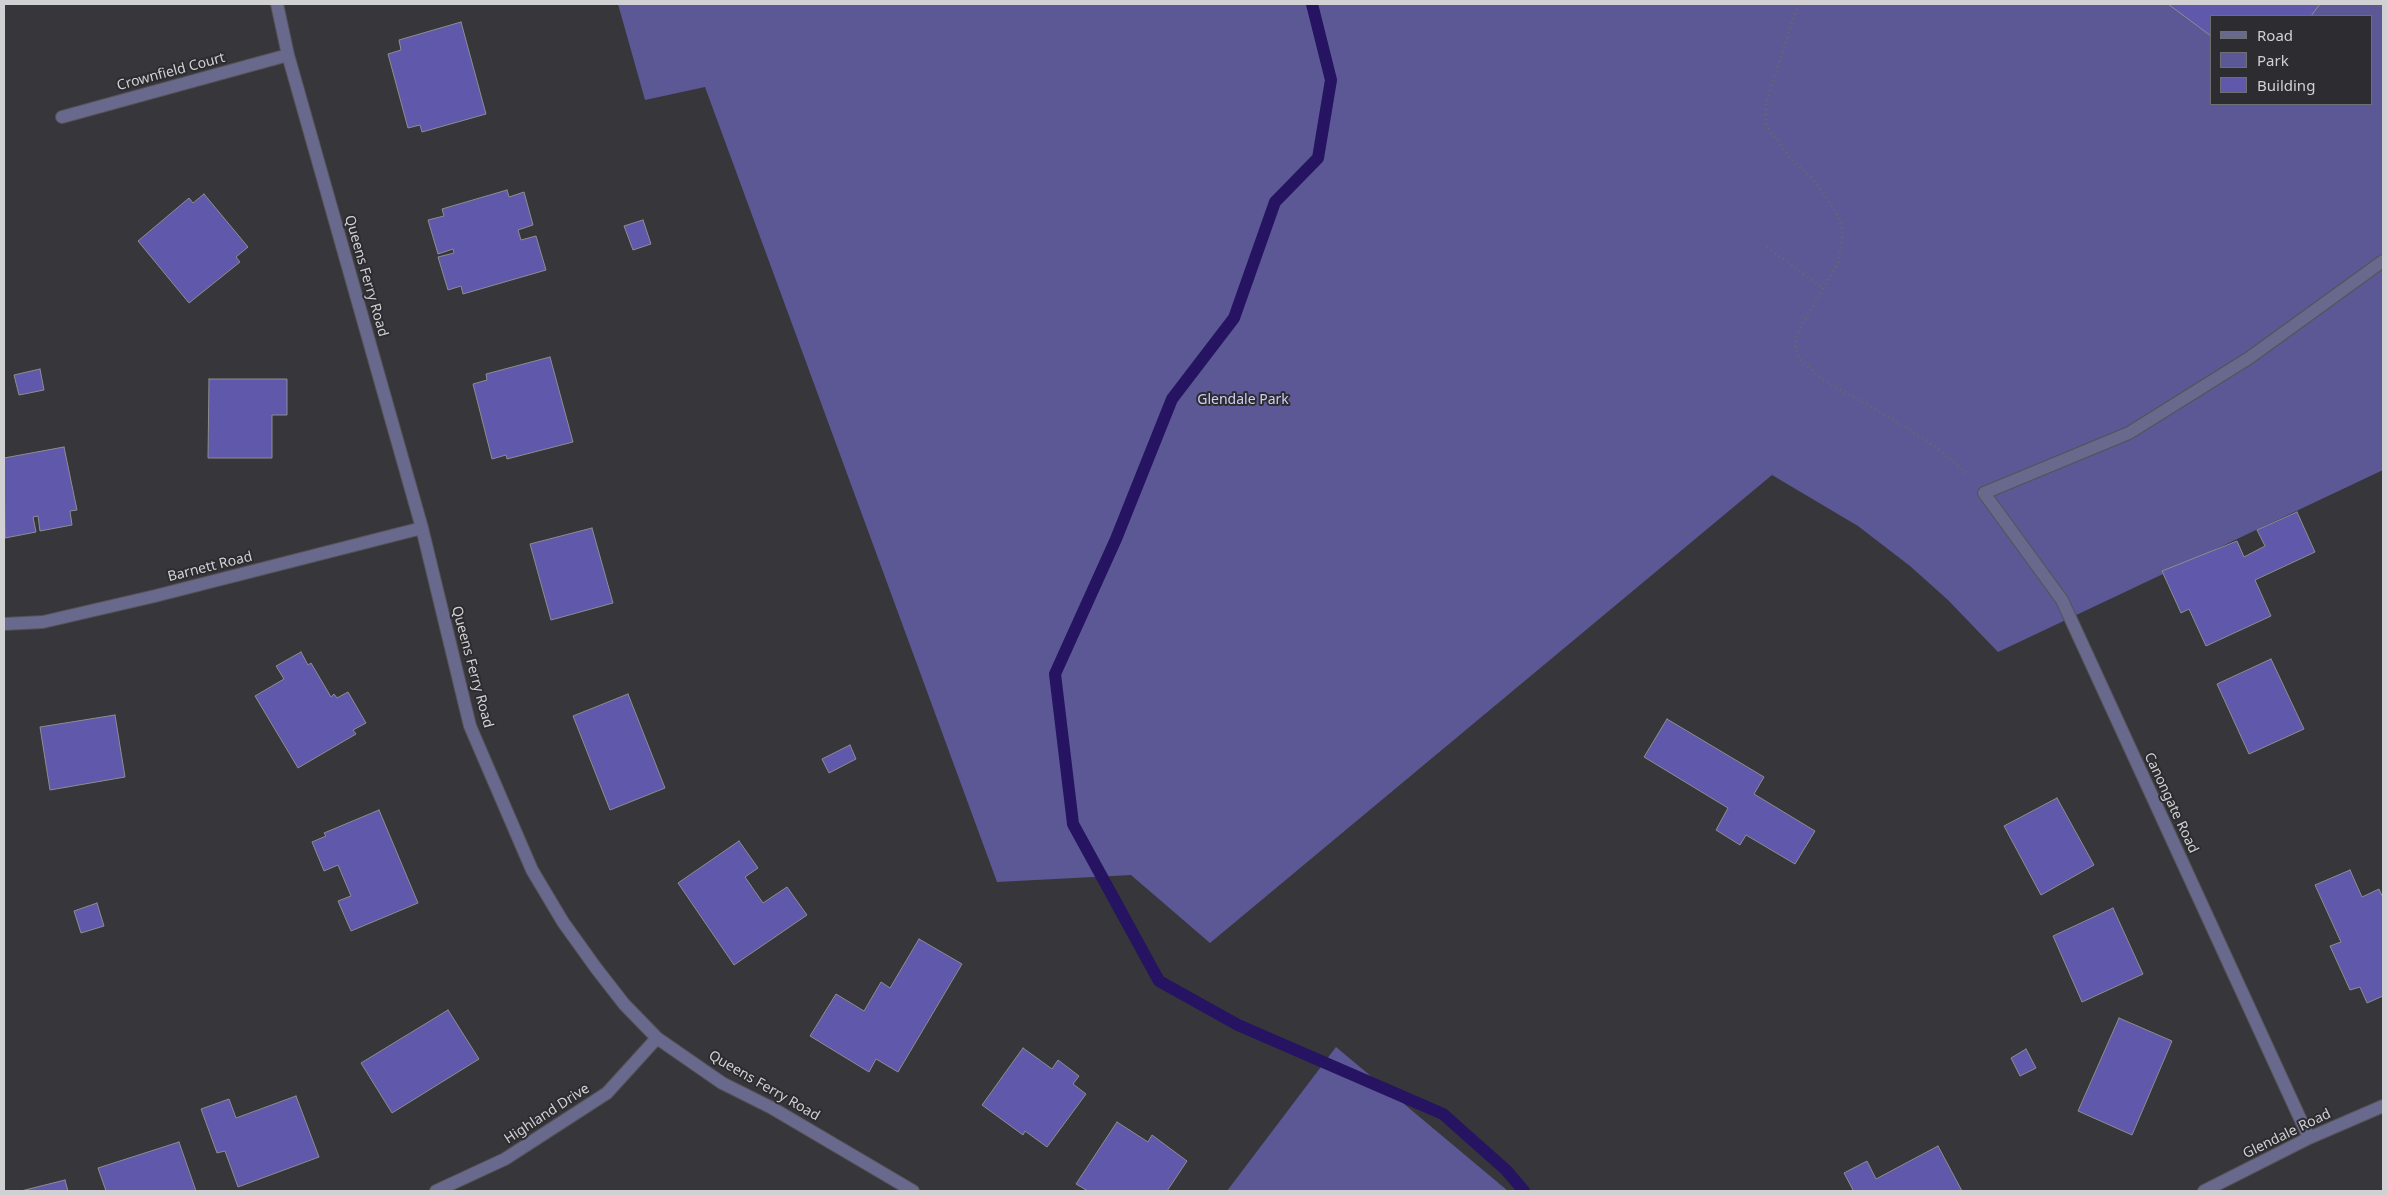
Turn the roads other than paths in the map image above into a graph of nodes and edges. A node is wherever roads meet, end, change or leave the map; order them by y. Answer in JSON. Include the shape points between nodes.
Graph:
{"nodes":[{"id":1,"x":277,"y":4,"type":"edge"},
{"id":2,"x":288,"y":55,"type":"junction"},
{"id":3,"x":62,"y":117,"type":"dead end"},
{"id":4,"x":2383,"y":261,"type":"edge"},
{"id":5,"x":422,"y":528,"type":"junction"},
{"id":6,"x":4,"y":624,"type":"edge"},
{"id":7,"x":658,"y":1038,"type":"junction"},
{"id":8,"x":2383,"y":1106,"type":"edge"},
{"id":9,"x":2309,"y":1138,"type":"junction"},
{"id":10,"x":436,"y":1191,"type":"edge"},
{"id":11,"x":913,"y":1191,"type":"edge"},
{"id":12,"x":2204,"y":1191,"type":"edge"}],
"edges":[{"from":1,"to":2,"type":"street","name":"Queens Ferry Road"},
{"from":2,"to":3,"type":"street","name":"Crownfield Court"},
{"from":2,"to":5,"type":"street","name":"Queens Ferry Road"},
{"from":4,"to":9,"type":"street","name":"Canongate Road","via":[[2249,358],[2129,433],[1984,493],[2062,600]]},
{"from":5,"to":6,"type":"street","name":"Barnett Road","via":[[44,622]]},
{"from":5,"to":7,"type":"street","name":"Queens Ferry Road","via":[[470,726],[506,814],[532,870],[563,922],[624,1004]]},
{"from":7,"to":10,"type":"street","name":"Highland Drive","via":[[607,1093],[505,1159]]},
{"from":7,"to":11,"type":"street","name":"Queens Ferry Road","via":[[722,1083],[772,1108]]},
{"from":8,"to":9,"type":"street","name":"Glendale Road"},
{"from":9,"to":12,"type":"street","name":"Glendale Road"}]}
